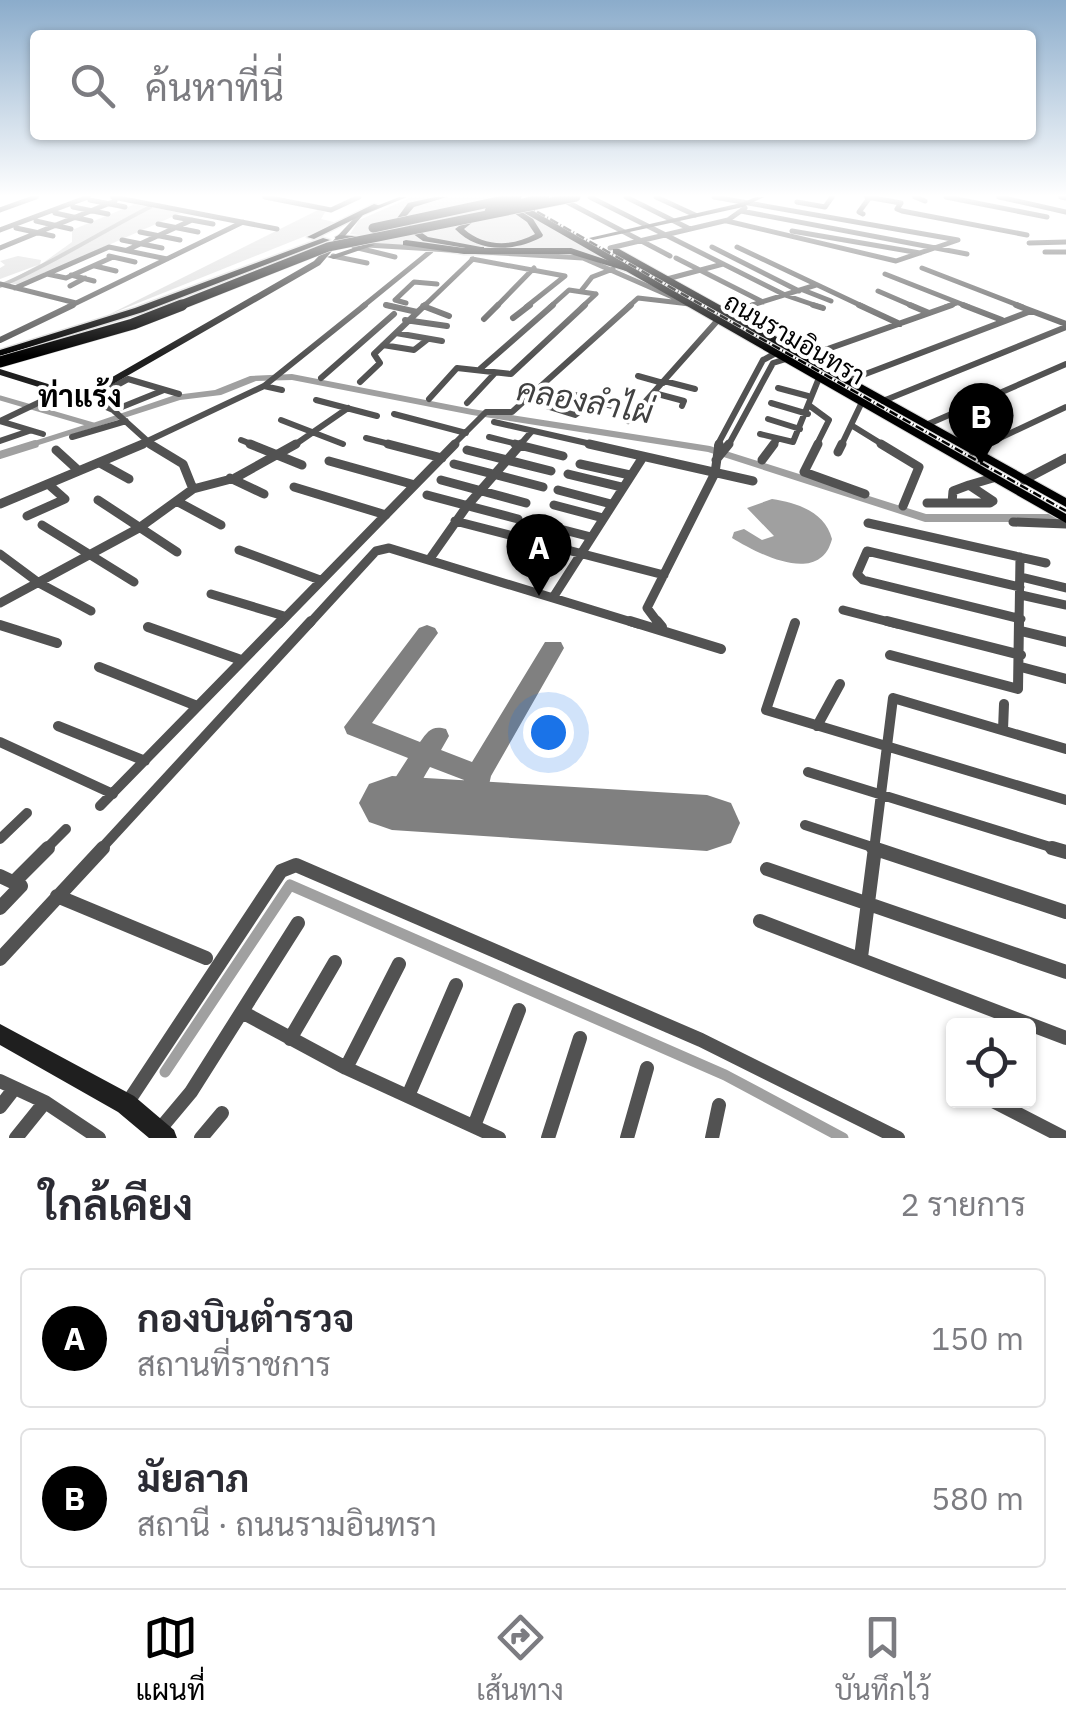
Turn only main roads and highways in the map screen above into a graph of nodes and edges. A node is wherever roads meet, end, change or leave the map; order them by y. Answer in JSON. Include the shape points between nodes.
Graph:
{"nodes":[{"id":1,"x":277,"y":250,"type":"edge"},
{"id":2,"x":299,"y":250,"type":"edge"},
{"id":3,"x":304,"y":250,"type":"edge"},
{"id":4,"x":322,"y":250,"type":"edge"},
{"id":5,"x":332,"y":250,"type":"edge"},
{"id":6,"x":334,"y":250,"type":"edge"},
{"id":7,"x":338,"y":250,"type":"edge"},
{"id":8,"x":467,"y":250,"type":"edge"},
{"id":9,"x":496,"y":250,"type":"edge"},
{"id":10,"x":594,"y":250,"type":"edge"},
{"id":11,"x":614,"y":250,"type":"edge"},
{"id":12,"x":521,"y":252,"type":"junction"},
{"id":13,"x":316,"y":263,"type":"junction"},
{"id":14,"x":626,"y":268,"type":"junction"},
{"id":15,"x":246,"y":277,"type":"junction"},
{"id":16,"x":118,"y":317,"type":"junction"},
{"id":17,"x":723,"y":317,"type":"junction"},
{"id":18,"x":0,"y":357,"type":"edge"},
{"id":19,"x":0,"y":372,"type":"edge"},
{"id":20,"x":910,"y":416,"type":"junction"},
{"id":21,"x":895,"y":422,"type":"junction"},
{"id":22,"x":1064,"y":515,"type":"edge"},
{"id":23,"x":0,"y":1034,"type":"edge"},
{"id":24,"x":162,"y":1134,"type":"edge"}],
"edges":[{"from":1,"to":16,"type":"highway"},
{"from":2,"to":16,"type":"highway"},
{"from":3,"to":18,"type":"highway","bridge":true,"via":[[119,321]]},
{"from":4,"to":15,"type":"highway","bridge":true},
{"from":5,"to":15,"type":"highway","bridge":true},
{"from":6,"to":13,"type":"main road"},
{"from":7,"to":13,"type":"main road"},
{"from":8,"to":12,"type":"highway"},
{"from":9,"to":12,"type":"main road","bridge":true},
{"from":10,"to":14,"type":"main road","name":"ถนนรามอินทรา"},
{"from":11,"to":17,"type":"main road","name":"ถนนรามอินทรา"},
{"from":12,"to":14,"type":"highway","via":[[582,252]]},
{"from":13,"to":19,"type":"main road","via":[[81,396]]},
{"from":14,"to":17,"type":"main road","name":"ถนนรามอินทรา"},
{"from":15,"to":18,"type":"highway","bridge":true,"via":[[134,324]]},
{"from":16,"to":18,"type":"highway"},
{"from":17,"to":20,"type":"main road","name":"ถนนรามอินทรา"},
{"from":17,"to":21,"type":"main road","name":"ถนนรามอินทรา"},
{"from":20,"to":21,"type":"main road"},
{"from":20,"to":22,"type":"main road","name":"ถนนรามอินทรา","via":[[1024,480]]},
{"from":21,"to":22,"type":"main road","name":"ถนนรามอินทรา"},
{"from":23,"to":24,"type":"main road","via":[[126,1104]]}]}
